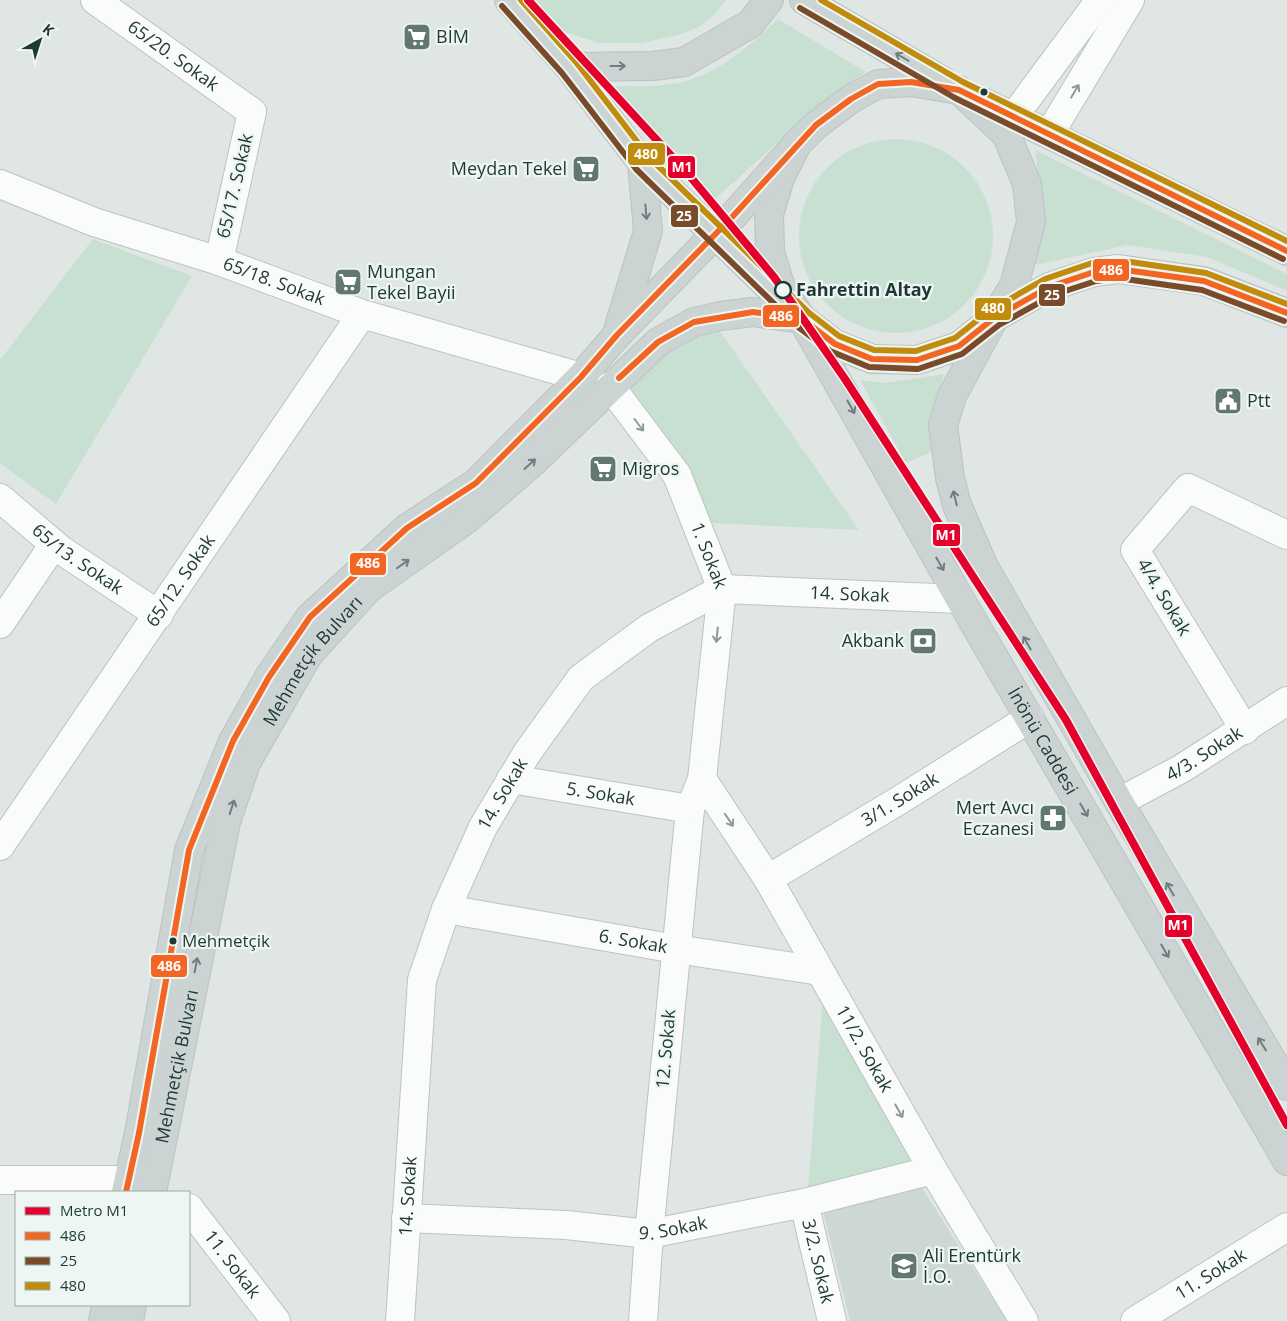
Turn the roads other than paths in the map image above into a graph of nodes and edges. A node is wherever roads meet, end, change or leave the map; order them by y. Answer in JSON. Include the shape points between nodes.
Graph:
{"nodes":[{"id":1,"x":95,"y":0,"type":"edge"},
{"id":2,"x":509,"y":0,"type":"edge"},
{"id":3,"x":769,"y":0,"type":"edge"},
{"id":4,"x":804,"y":0,"type":"edge"},
{"id":5,"x":1100,"y":0,"type":"edge"},
{"id":6,"x":1130,"y":0,"type":"edge"},
{"id":7,"x":569,"y":67,"type":"junction"},
{"id":8,"x":959,"y":90,"type":"junction"},
{"id":9,"x":252,"y":112,"type":"joint"},
{"id":10,"x":1014,"y":116,"type":"junction"},
{"id":11,"x":1050,"y":133,"type":"junction"},
{"id":12,"x":797,"y":144,"type":"junction"},
{"id":13,"x":642,"y":163,"type":"junction"},
{"id":14,"x":0,"y":184,"type":"edge"},
{"id":15,"x":714,"y":235,"type":"junction"},
{"id":16,"x":1287,"y":251,"type":"edge"},
{"id":17,"x":219,"y":261,"type":"junction"},
{"id":18,"x":362,"y":314,"type":"junction"},
{"id":19,"x":1287,"y":314,"type":"edge"},
{"id":20,"x":994,"y":318,"type":"junction"},
{"id":21,"x":802,"y":319,"type":"junction"},
{"id":22,"x":617,"y":335,"type":"junction"},
{"id":23,"x":581,"y":377,"type":"junction"},
{"id":24,"x":610,"y":386,"type":"junction"},
{"id":25,"x":0,"y":498,"type":"edge"},
{"id":26,"x":1287,"y":535,"type":"edge"},
{"id":27,"x":54,"y":544,"type":"junction"},
{"id":28,"x":722,"y":589,"type":"junction"},
{"id":29,"x":960,"y":599,"type":"junction"},
{"id":30,"x":159,"y":615,"type":"junction"},
{"id":31,"x":0,"y":624,"type":"edge"},
{"id":32,"x":1287,"y":701,"type":"edge"},
{"id":33,"x":1030,"y":718,"type":"junction"},
{"id":34,"x":1245,"y":730,"type":"junction"},
{"id":35,"x":511,"y":779,"type":"junction"},
{"id":36,"x":702,"y":779,"type":"junction"},
{"id":37,"x":1119,"y":802,"type":"junction"},
{"id":38,"x":690,"y":809,"type":"junction"},
{"id":39,"x":0,"y":846,"type":"edge"},
{"id":40,"x":768,"y":879,"type":"junction"},
{"id":41,"x":446,"y":909,"type":"junction"},
{"id":42,"x":676,"y":949,"type":"junction"},
{"id":43,"x":820,"y":971,"type":"junction"},
{"id":44,"x":1287,"y":1086,"type":"edge"},
{"id":45,"x":1287,"y":1162,"type":"edge"},
{"id":46,"x":933,"y":1170,"type":"junction"},
{"id":47,"x":0,"y":1180,"type":"edge"},
{"id":48,"x":146,"y":1188,"type":"edge"},
{"id":49,"x":804,"y":1203,"type":"junction"},
{"id":50,"x":190,"y":1209,"type":"edge"},
{"id":51,"x":406,"y":1218,"type":"junction"},
{"id":52,"x":1287,"y":1227,"type":"edge"},
{"id":53,"x":649,"y":1234,"type":"junction"},
{"id":54,"x":106,"y":1306,"type":"edge"},
{"id":55,"x":132,"y":1306,"type":"edge"},
{"id":56,"x":267,"y":1315,"type":"edge"},
{"id":57,"x":103,"y":1321,"type":"edge"},
{"id":58,"x":129,"y":1321,"type":"edge"},
{"id":59,"x":400,"y":1321,"type":"edge"},
{"id":60,"x":643,"y":1321,"type":"edge"},
{"id":61,"x":832,"y":1321,"type":"edge"},
{"id":62,"x":1024,"y":1321,"type":"edge"},
{"id":63,"x":1135,"y":1321,"type":"edge"}],
"edges":[{"from":1,"to":9,"type":"street","name":"65/20. Sokak"},
{"from":2,"to":7,"type":"main road"},
{"from":7,"to":3,"type":"main road","one_way":true,"via":[[653,66],[684,62],[750,24]]},
{"from":8,"to":4,"type":"main road","one_way":true},
{"from":5,"to":10,"type":"street"},
{"from":11,"to":6,"type":"street","one_way":true},
{"from":7,"to":13,"type":"main road"},
{"from":8,"to":10,"type":"main road"},
{"from":8,"to":12,"type":"main road","name":"Mehmetçik Bulvarı","via":[[911,82],[878,84],[851,99]]},
{"from":8,"to":20,"type":"main road","name":"İnönü Caddesi","via":[[1006,134],[1028,184],[1031,222],[1025,251],[1014,286]]},
{"from":9,"to":17,"type":"street","name":"65/17. Sokak"},
{"from":10,"to":11,"type":"main road"},
{"from":11,"to":16,"type":"main road"},
{"from":12,"to":15,"type":"main road","name":"Mehmetçik Bulvarı"},
{"from":12,"to":21,"type":"main road","via":[[780,178],[769,214],[770,252],[781,288]]},
{"from":13,"to":15,"type":"main road"},
{"from":13,"to":22,"type":"main road","one_way":true,"via":[[648,231]]},
{"from":14,"to":17,"type":"street","name":"65/18. Sokak","via":[[94,222]]},
{"from":15,"to":21,"type":"main road"},
{"from":15,"to":22,"type":"main road","name":"Mehmetçik Bulvarı"},
{"from":17,"to":18,"type":"street","name":"65/18. Sokak"},
{"from":18,"to":23,"type":"street","name":"65/18. Sokak"},
{"from":18,"to":30,"type":"street","name":"65/12. Sokak"},
{"from":19,"to":20,"type":"main road","via":[[1204,281],[1118,268],[1094,272],[1049,287]]},
{"from":20,"to":21,"type":"main road","via":[[959,346],[917,360],[872,359],[834,344]]},
{"from":37,"to":20,"type":"main road","name":"İnönü Caddesi","one_way":true,"via":[[984,567],[957,505],[950,478],[943,425],[952,396]]},
{"from":21,"to":24,"type":"main road","name":"Mehmetçik Bulvarı","via":[[753,312],[694,322],[658,342]]},
{"from":21,"to":29,"type":"main road","name":"İnönü Caddesi","one_way":true},
{"from":22,"to":23,"type":"main road","name":"Mehmetçik Bulvarı"},
{"from":23,"to":48,"type":"main road","name":"Mehmetçik Bulvarı","via":[[476,483],[407,528],[310,617],[269,676],[233,741],[189,850],[140,1133]]},
{"from":24,"to":28,"type":"street","name":"1. Sokak","one_way":true,"via":[[678,475]]},
{"from":48,"to":24,"type":"main road","name":"Mehmetçik Bulvarı","one_way":true,"via":[[226,822],[246,763],[308,655],[369,588],[467,519],[532,463]]},
{"from":25,"to":27,"type":"street","name":"65/13. Sokak"},
{"from":26,"to":34,"type":"street","name":"4/4. Sokak","via":[[1188,488],[1135,550]]},
{"from":27,"to":30,"type":"street","name":"65/13. Sokak"},
{"from":27,"to":31,"type":"street"},
{"from":28,"to":29,"type":"street","name":"14. Sokak"},
{"from":28,"to":35,"type":"street","name":"14. Sokak","via":[[649,628],[581,678]]},
{"from":28,"to":36,"type":"street","name":"1. Sokak","one_way":true},
{"from":29,"to":33,"type":"main road","name":"İnönü Caddesi"},
{"from":30,"to":39,"type":"street","name":"65/12. Sokak"},
{"from":32,"to":34,"type":"street","name":"4/3. Sokak"},
{"from":33,"to":40,"type":"street","name":"3/1. Sokak"},
{"from":33,"to":45,"type":"main road","name":"İnönü Caddesi","one_way":true},
{"from":34,"to":37,"type":"street","name":"4/3. Sokak"},
{"from":35,"to":38,"type":"street","name":"5. Sokak"},
{"from":35,"to":41,"type":"street","name":"14. Sokak","via":[[483,827]]},
{"from":36,"to":38,"type":"street","name":"12. Sokak"},
{"from":36,"to":40,"type":"street","name":"11/2. Sokak","one_way":true},
{"from":44,"to":37,"type":"main road","name":"İnönü Caddesi","one_way":true},
{"from":38,"to":42,"type":"street","name":"12. Sokak"},
{"from":40,"to":43,"type":"street","name":"11/2. Sokak"},
{"from":41,"to":42,"type":"street","name":"6. Sokak"},
{"from":41,"to":51,"type":"street","name":"14. Sokak","via":[[422,980]]},
{"from":42,"to":43,"type":"street","name":"6. Sokak"},
{"from":42,"to":53,"type":"street","name":"12. Sokak"},
{"from":43,"to":46,"type":"street","name":"11/2. Sokak","one_way":true},
{"from":46,"to":49,"type":"street","name":"9. Sokak"},
{"from":46,"to":62,"type":"street","name":"11/2. Sokak"},
{"from":47,"to":48,"type":"street"},
{"from":49,"to":53,"type":"street","name":"9. Sokak"},
{"from":49,"to":61,"type":"street","name":"3/2. Sokak"},
{"from":50,"to":56,"type":"street","name":"11. Sokak"},
{"from":51,"to":53,"type":"street","name":"9. Sokak","via":[[566,1225]]},
{"from":51,"to":59,"type":"street","name":"14. Sokak"},
{"from":52,"to":63,"type":"street","name":"11. Sokak"},
{"from":53,"to":60,"type":"street","name":"12. Sokak"},
{"from":54,"to":57,"type":"main road"},
{"from":55,"to":58,"type":"main road"}]}
